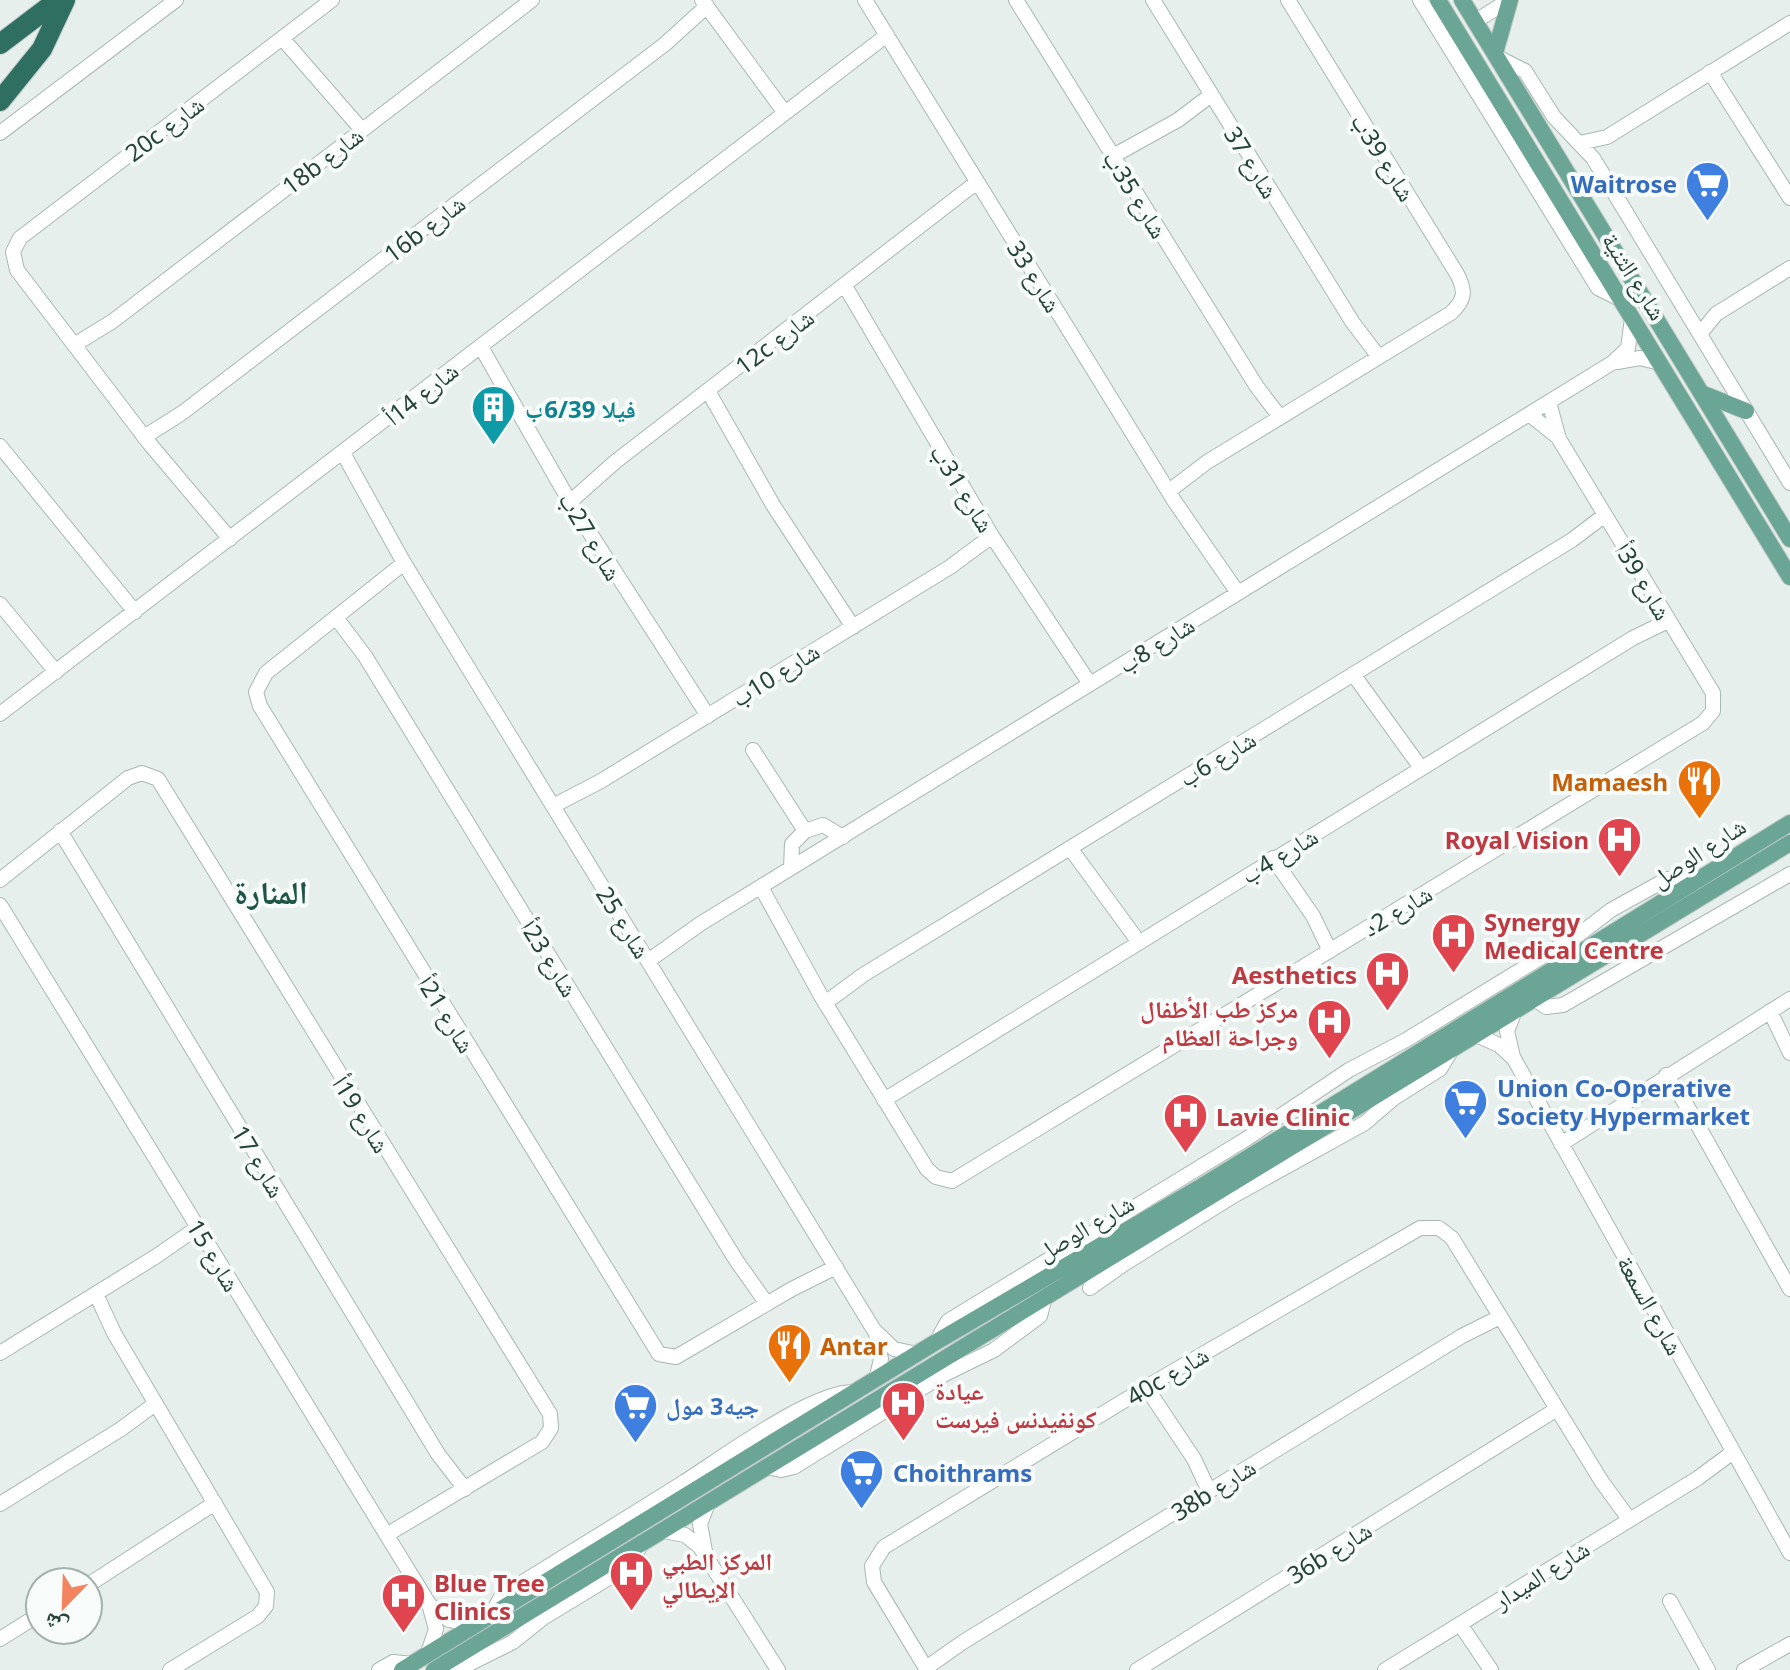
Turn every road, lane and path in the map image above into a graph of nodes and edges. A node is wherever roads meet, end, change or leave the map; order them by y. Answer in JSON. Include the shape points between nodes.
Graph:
{"nodes":[{"id":1,"x":58,"y":0,"type":"edge"},
{"id":2,"x":65,"y":0,"type":"edge"},
{"id":3,"x":176,"y":0,"type":"edge"},
{"id":4,"x":332,"y":0,"type":"edge"},
{"id":5,"x":532,"y":0,"type":"edge"},
{"id":6,"x":865,"y":0,"type":"edge"},
{"id":7,"x":1016,"y":0,"type":"edge"},
{"id":8,"x":1153,"y":0,"type":"edge"},
{"id":9,"x":1288,"y":0,"type":"edge"},
{"id":10,"x":1420,"y":0,"type":"edge"},
{"id":11,"x":1438,"y":0,"type":"edge"},
{"id":12,"x":1447,"y":0,"type":"edge"},
{"id":13,"x":1462,"y":0,"type":"edge"},
{"id":14,"x":1510,"y":0,"type":"edge"},
{"id":15,"x":707,"y":7,"type":"edge"},
{"id":16,"x":1476,"y":21,"type":"junction"},
{"id":17,"x":1790,"y":23,"type":"edge"},
{"id":18,"x":286,"y":35,"type":"junction"},
{"id":19,"x":889,"y":38,"type":"junction"},
{"id":20,"x":0,"y":44,"type":"edge"},
{"id":21,"x":1497,"y":56,"type":"junction"},
{"id":22,"x":1710,"y":72,"type":"junction"},
{"id":23,"x":1213,"y":99,"type":"junction"},
{"id":24,"x":0,"y":101,"type":"edge"},
{"id":25,"x":788,"y":110,"type":"junction"},
{"id":26,"x":359,"y":132,"type":"junction"},
{"id":27,"x":0,"y":133,"type":"edge"},
{"id":28,"x":1607,"y":137,"type":"junction"},
{"id":29,"x":1580,"y":143,"type":"junction"},
{"id":30,"x":1593,"y":158,"type":"junction"},
{"id":31,"x":1115,"y":160,"type":"junction"},
{"id":32,"x":980,"y":186,"type":"junction"},
{"id":33,"x":1790,"y":198,"type":"edge"},
{"id":34,"x":1580,"y":232,"type":"junction"},
{"id":35,"x":1621,"y":264,"type":"junction"},
{"id":36,"x":1790,"y":268,"type":"edge"},
{"id":37,"x":841,"y":289,"type":"junction"},
{"id":38,"x":1620,"y":299,"type":"junction"},
{"id":39,"x":1716,"y":314,"type":"junction"},
{"id":40,"x":1689,"y":316,"type":"junction"},
{"id":41,"x":1632,"y":318,"type":"junction"},
{"id":42,"x":1700,"y":334,"type":"junction"},
{"id":43,"x":76,"y":348,"type":"junction"},
{"id":44,"x":477,"y":350,"type":"junction"},
{"id":45,"x":1376,"y":359,"type":"junction"},
{"id":46,"x":1612,"y":363,"type":"junction"},
{"id":47,"x":1660,"y":363,"type":"junction"},
{"id":48,"x":1701,"y":393,"type":"junction"},
{"id":49,"x":704,"y":394,"type":"junction"},
{"id":50,"x":1549,"y":402,"type":"junction"},
{"id":51,"x":1746,"y":411,"type":"junction"},
{"id":52,"x":1529,"y":414,"type":"junction"},
{"id":53,"x":1277,"y":419,"type":"junction"},
{"id":54,"x":1559,"y":439,"type":"junction"},
{"id":55,"x":147,"y":440,"type":"junction"},
{"id":56,"x":0,"y":446,"type":"edge"},
{"id":57,"x":339,"y":456,"type":"junction"},
{"id":58,"x":1790,"y":483,"type":"edge"},
{"id":59,"x":1166,"y":487,"type":"junction"},
{"id":60,"x":567,"y":498,"type":"junction"},
{"id":61,"x":1607,"y":518,"type":"junction"},
{"id":62,"x":1790,"y":539,"type":"edge"},
{"id":63,"x":995,"y":540,"type":"junction"},
{"id":64,"x":226,"y":542,"type":"junction"},
{"id":65,"x":406,"y":566,"type":"junction"},
{"id":66,"x":1790,"y":577,"type":"edge"},
{"id":67,"x":1234,"y":596,"type":"junction"},
{"id":68,"x":0,"y":604,"type":"edge"},
{"id":69,"x":131,"y":614,"type":"junction"},
{"id":70,"x":340,"y":617,"type":"junction"},
{"id":71,"x":1666,"y":617,"type":"junction"},
{"id":72,"x":850,"y":628,"type":"junction"},
{"id":73,"x":1357,"y":672,"type":"junction"},
{"id":74,"x":53,"y":674,"type":"junction"},
{"id":75,"x":1087,"y":686,"type":"junction"},
{"id":76,"x":0,"y":714,"type":"edge"},
{"id":77,"x":704,"y":718,"type":"junction"},
{"id":78,"x":1703,"y":723,"type":"joint"},
{"id":79,"x":753,"y":750,"type":"dead end"},
{"id":80,"x":1418,"y":770,"type":"junction"},
{"id":81,"x":556,"y":810,"type":"junction"},
{"id":82,"x":1790,"y":823,"type":"edge"},
{"id":83,"x":805,"y":831,"type":"junction"},
{"id":84,"x":56,"y":833,"type":"junction"},
{"id":85,"x":1790,"y":835,"type":"edge"},
{"id":86,"x":843,"y":837,"type":"junction"},
{"id":87,"x":1790,"y":843,"type":"edge"},
{"id":88,"x":1074,"y":845,"type":"junction"},
{"id":89,"x":31,"y":854,"type":"junction"},
{"id":90,"x":1276,"y":857,"type":"junction"},
{"id":91,"x":1760,"y":859,"type":"junction"},
{"id":92,"x":791,"y":868,"type":"junction"},
{"id":93,"x":0,"y":870,"type":"edge"},
{"id":94,"x":1790,"y":874,"type":"edge"},
{"id":95,"x":0,"y":880,"type":"edge"},
{"id":96,"x":757,"y":889,"type":"junction"},
{"id":97,"x":1696,"y":890,"type":"junction"},
{"id":98,"x":0,"y":905,"type":"edge"},
{"id":99,"x":1699,"y":925,"type":"junction"},
{"id":100,"x":1134,"y":944,"type":"junction"},
{"id":101,"x":1334,"y":949,"type":"junction"},
{"id":102,"x":646,"y":958,"type":"junction"},
{"id":103,"x":1533,"y":998,"type":"junction"},
{"id":104,"x":1790,"y":999,"type":"edge"},
{"id":105,"x":823,"y":1000,"type":"junction"},
{"id":106,"x":1516,"y":1008,"type":"junction"},
{"id":107,"x":1766,"y":1014,"type":"junction"},
{"id":108,"x":1474,"y":1034,"type":"junction"},
{"id":109,"x":1454,"y":1045,"type":"junction"},
{"id":110,"x":1789,"y":1051,"type":"edge"},
{"id":111,"x":1513,"y":1057,"type":"junction"},
{"id":112,"x":1669,"y":1074,"type":"junction"},
{"id":113,"x":882,"y":1097,"type":"junction"},
{"id":114,"x":1559,"y":1140,"type":"junction"},
{"id":115,"x":199,"y":1232,"type":"junction"},
{"id":116,"x":1105,"y":1260,"type":"junction"},
{"id":117,"x":833,"y":1262,"type":"junction"},
{"id":118,"x":1124,"y":1264,"type":"junction"},
{"id":119,"x":1090,"y":1288,"type":"dead end"},
{"id":120,"x":1790,"y":1289,"type":"edge"},
{"id":121,"x":92,"y":1296,"type":"junction"},
{"id":122,"x":764,"y":1306,"type":"junction"},
{"id":123,"x":1498,"y":1314,"type":"junction"},
{"id":124,"x":874,"y":1330,"type":"junction"},
{"id":125,"x":0,"y":1353,"type":"edge"},
{"id":126,"x":917,"y":1354,"type":"junction"},
{"id":127,"x":876,"y":1380,"type":"junction"},
{"id":128,"x":1150,"y":1385,"type":"junction"},
{"id":129,"x":157,"y":1407,"type":"junction"},
{"id":130,"x":1559,"y":1412,"type":"junction"},
{"id":131,"x":1735,"y":1455,"type":"junction"},
{"id":132,"x":1213,"y":1488,"type":"junction"},
{"id":133,"x":457,"y":1494,"type":"junction"},
{"id":134,"x":708,"y":1503,"type":"junction"},
{"id":135,"x":0,"y":1504,"type":"edge"},
{"id":136,"x":217,"y":1507,"type":"junction"},
{"id":137,"x":1626,"y":1521,"type":"junction"},
{"id":138,"x":663,"y":1531,"type":"junction"},
{"id":139,"x":390,"y":1537,"type":"junction"},
{"id":140,"x":642,"y":1543,"type":"junction"},
{"id":141,"x":1790,"y":1553,"type":"edge"},
{"id":142,"x":707,"y":1555,"type":"junction"},
{"id":143,"x":104,"y":1575,"type":"edge"},
{"id":144,"x":1670,"y":1601,"type":"dead end"},
{"id":145,"x":429,"y":1604,"type":"junction"},
{"id":146,"x":1464,"y":1622,"type":"junction"},
{"id":147,"x":24,"y":1624,"type":"edge"},
{"id":148,"x":474,"y":1625,"type":"junction"},
{"id":149,"x":0,"y":1639,"type":"edge"},
{"id":150,"x":1790,"y":1644,"type":"edge"},
{"id":151,"x":428,"y":1653,"type":"junction"},
{"id":152,"x":1487,"y":1663,"type":"edge"},
{"id":153,"x":408,"y":1667,"type":"edge"},
{"id":154,"x":925,"y":1667,"type":"edge"},
{"id":155,"x":170,"y":1670,"type":"edge"},
{"id":156,"x":379,"y":1670,"type":"edge"},
{"id":157,"x":434,"y":1670,"type":"edge"},
{"id":158,"x":457,"y":1670,"type":"edge"},
{"id":159,"x":778,"y":1670,"type":"edge"},
{"id":160,"x":1137,"y":1670,"type":"edge"},
{"id":161,"x":1385,"y":1670,"type":"edge"},
{"id":162,"x":1708,"y":1670,"type":"edge"},
{"id":163,"x":1744,"y":1670,"type":"edge"}],
"edges":[{"from":1,"to":20,"type":"highway"},
{"from":2,"to":24,"type":"highway","via":[[42,49]]},
{"from":3,"to":27,"type":"street"},
{"from":4,"to":18,"type":"street","name":"20c شارع"},
{"from":5,"to":26,"type":"street","name":"18b شارع"},
{"from":6,"to":19,"type":"street","name":"شارع 33"},
{"from":7,"to":31,"type":"street","name":"شارع 35ب"},
{"from":8,"to":23,"type":"street","name":"شارع 37"},
{"from":9,"to":45,"type":"street","name":"شارع 39ب","via":[[1464,292],[1451,313]]},
{"from":10,"to":38,"type":"street","via":[[1598,288]]},
{"from":11,"to":34,"type":"main road","name":"شارع الثنية"},
{"from":12,"to":16,"type":"main road","via":[[1462,23]]},
{"from":13,"to":16,"type":"main road","name":"شارع الثنية"},
{"from":14,"to":16,"type":"street"},
{"from":14,"to":21,"type":"main road"},
{"from":15,"to":25,"type":"street"},
{"from":15,"to":55,"type":"street","name":"16b شارع"},
{"from":16,"to":21,"type":"main road","name":"شارع الثنية"},
{"from":17,"to":22,"type":"street"},
{"from":18,"to":26,"type":"street"},
{"from":18,"to":43,"type":"street","name":"20c شارع","via":[[20,238],[13,252],[15,265]]},
{"from":19,"to":25,"type":"street","name":"شارع 14أ"},
{"from":19,"to":32,"type":"street","name":"شارع 33"},
{"from":21,"to":29,"type":"street","via":[[1525,71],[1554,117]]},
{"from":21,"to":35,"type":"main road","name":"شارع الثنية"},
{"from":22,"to":28,"type":"street"},
{"from":22,"to":33,"type":"street"},
{"from":23,"to":31,"type":"street"},
{"from":23,"to":45,"type":"street","name":"شارع 37"},
{"from":25,"to":44,"type":"street","name":"شارع 14أ"},
{"from":26,"to":43,"type":"street","name":"18b شارع"},
{"from":28,"to":29,"type":"street"},
{"from":28,"to":30,"type":"street"},
{"from":29,"to":30,"type":"street"},
{"from":30,"to":40,"type":"street"},
{"from":31,"to":53,"type":"street","name":"شارع 35ب"},
{"from":32,"to":37,"type":"street","name":"12c شارع"},
{"from":32,"to":59,"type":"street","name":"شارع 33"},
{"from":34,"to":35,"type":"main road","via":[[1583,225],[1589,226],[1607,255]]},
{"from":34,"to":38,"type":"main road","name":"شارع الثنية"},
{"from":35,"to":48,"type":"main road","name":"شارع الثنية"},
{"from":36,"to":39,"type":"street"},
{"from":37,"to":49,"type":"street","name":"12c شارع"},
{"from":37,"to":63,"type":"street","name":"شارع 31ب"},
{"from":38,"to":41,"type":"main road","name":"شارع الثنية"},
{"from":39,"to":40,"type":"street"},
{"from":39,"to":42,"type":"street"},
{"from":40,"to":42,"type":"street"},
{"from":41,"to":46,"type":"street","name":"شارع 8ب","via":[[1628,348]]},
{"from":41,"to":47,"type":"main road","name":"شارع الثنية"},
{"from":42,"to":51,"type":"street"},
{"from":43,"to":55,"type":"street"},
{"from":44,"to":57,"type":"street","name":"شارع 14أ"},
{"from":44,"to":60,"type":"street","name":"شارع 27ب"},
{"from":45,"to":53,"type":"street"},
{"from":46,"to":47,"type":"street","name":"شارع 8ب","via":[[1640,358]]},
{"from":46,"to":50,"type":"street","name":"شارع 8ب"},
{"from":47,"to":66,"type":"main road","name":"شارع الثنية"},
{"from":48,"to":51,"type":"main road"},
{"from":48,"to":62,"type":"main road","name":"شارع الثنية"},
{"from":49,"to":60,"type":"street","name":"12c شارع"},
{"from":49,"to":72,"type":"street"},
{"from":50,"to":52,"type":"street","name":"شارع 8ب"},
{"from":50,"to":54,"type":"street","name":"شارع 39أ"},
{"from":51,"to":58,"type":"street"},
{"from":52,"to":54,"type":"street","name":"شارع 39أ"},
{"from":52,"to":67,"type":"street","name":"شارع 8ب"},
{"from":53,"to":59,"type":"street"},
{"from":54,"to":61,"type":"street","name":"شارع 39أ"},
{"from":55,"to":64,"type":"street"},
{"from":56,"to":69,"type":"street"},
{"from":57,"to":64,"type":"street","name":"شارع 14أ"},
{"from":57,"to":65,"type":"street","name":"شارع 25"},
{"from":59,"to":67,"type":"street","name":"شارع 33"},
{"from":60,"to":77,"type":"street","name":"شارع 27ب"},
{"from":61,"to":71,"type":"street","name":"شارع 39أ"},
{"from":61,"to":73,"type":"street","name":"شارع 6ب"},
{"from":63,"to":72,"type":"street","name":"شارع 10ب"},
{"from":63,"to":75,"type":"street","name":"شارع 31ب"},
{"from":64,"to":69,"type":"street","name":"شارع 14أ"},
{"from":65,"to":70,"type":"street"},
{"from":65,"to":81,"type":"street","name":"شارع 25"},
{"from":67,"to":75,"type":"street","name":"شارع 8ب"},
{"from":68,"to":74,"type":"street"},
{"from":69,"to":74,"type":"street","name":"شارع 14أ"},
{"from":70,"to":122,"type":"street","name":"شارع 23أ"},
{"from":70,"to":122,"type":"street","name":"شارع 21أ","via":[[266,673],[256,692],[260,706],[655,1350],[663,1357],[676,1357]]},
{"from":71,"to":78,"type":"street","name":"شارع 39أ","via":[[1713,693],[1713,711]]},
{"from":71,"to":80,"type":"street","name":"شارع 4ب"},
{"from":72,"to":77,"type":"street","name":"شارع 10ب"},
{"from":73,"to":80,"type":"street"},
{"from":73,"to":88,"type":"street","name":"شارع 6ب"},
{"from":74,"to":76,"type":"street","name":"شارع 14أ"},
{"from":75,"to":86,"type":"street","name":"شارع 8ب"},
{"from":77,"to":81,"type":"street","name":"شارع 10ب"},
{"from":78,"to":101,"type":"street","name":"شارع 2د"},
{"from":79,"to":83,"type":"street"},
{"from":80,"to":90,"type":"street","name":"شارع 4ب"},
{"from":81,"to":102,"type":"street","name":"شارع 25"},
{"from":82,"to":97,"type":"main road","name":"شارع الوصل"},
{"from":83,"to":86,"type":"street","via":[[823,825]]},
{"from":83,"to":92,"type":"street","via":[[792,844]]},
{"from":84,"to":89,"type":"street"},
{"from":84,"to":133,"type":"street","name":"شارع 17","via":[[438,1454]]},
{"from":84,"to":133,"type":"street","name":"شارع 19أ","via":[[132,775],[147,773],[162,784],[550,1414],[551,1428],[542,1442]]},
{"from":85,"to":91,"type":"main road"},
{"from":86,"to":92,"type":"street","name":"شارع 8ب"},
{"from":87,"to":91,"type":"main road","name":"شارع الوصل"},
{"from":88,"to":100,"type":"street"},
{"from":88,"to":105,"type":"street","name":"شارع 6ب"},
{"from":89,"to":93,"type":"street"},
{"from":89,"to":95,"type":"street"},
{"from":90,"to":100,"type":"street","name":"شارع 4ب"},
{"from":90,"to":101,"type":"street"},
{"from":91,"to":97,"type":"main road","name":"شارع الوصل"},
{"from":92,"to":96,"type":"street","name":"شارع 8ب"},
{"from":94,"to":99,"type":"street"},
{"from":96,"to":102,"type":"street","name":"شارع 8ب"},
{"from":96,"to":105,"type":"street"},
{"from":97,"to":99,"type":"street"},
{"from":97,"to":103,"type":"main road","name":"شارع الوصل"},
{"from":97,"to":126,"type":"main road","name":"شارع الوصل"},
{"from":98,"to":115,"type":"street","name":"شارع 15"},
{"from":99,"to":103,"type":"street","via":[[1563,1005],[1550,1008]]},
{"from":100,"to":113,"type":"street","name":"شارع 4ب"},
{"from":101,"to":113,"type":"street","name":"شارع 2د","via":[[963,1177],[941,1180],[927,1169]]},
{"from":102,"to":117,"type":"street","name":"شارع 25"},
{"from":103,"to":106,"type":"main road","name":"شارع الوصل"},
{"from":104,"to":107,"type":"street"},
{"from":105,"to":113,"type":"street"},
{"from":106,"to":108,"type":"main road","name":"شارع الوصل"},
{"from":106,"to":111,"type":"street","name":"شارع السمعة","via":[[1507,1031]]},
{"from":107,"to":110,"type":"street"},
{"from":107,"to":112,"type":"street"},
{"from":108,"to":109,"type":"main road","name":"شارع الوصل"},
{"from":108,"to":111,"type":"street","name":"شارع السمعة"},
{"from":109,"to":116,"type":"main road","name":"شارع الوصل"},
{"from":109,"to":118,"type":"street","via":[[1440,1069],[1365,1123]]},
{"from":111,"to":114,"type":"street","name":"شارع السمعة"},
{"from":112,"to":114,"type":"street"},
{"from":112,"to":120,"type":"street"},
{"from":114,"to":131,"type":"street","name":"شارع السمعة"},
{"from":115,"to":121,"type":"street"},
{"from":115,"to":139,"type":"street","name":"شارع 15"},
{"from":116,"to":118,"type":"street"},
{"from":116,"to":134,"type":"main road","name":"شارع الوصل"},
{"from":117,"to":122,"type":"street"},
{"from":117,"to":124,"type":"street","name":"شارع 25"},
{"from":118,"to":119,"type":"street"},
{"from":121,"to":125,"type":"street"},
{"from":121,"to":129,"type":"street"},
{"from":123,"to":128,"type":"street","name":"40c شارع","via":[[1452,1238],[1433,1227],[1407,1233]]},
{"from":123,"to":130,"type":"street"},
{"from":123,"to":132,"type":"street","name":"38b شارع"},
{"from":124,"to":126,"type":"street","name":"شارع 25","via":[[894,1349]]},
{"from":124,"to":127,"type":"street","name":"شارع 25","via":[[881,1354]]},
{"from":126,"to":127,"type":"main road","name":"شارع الوصل"},
{"from":127,"to":148,"type":"main road","name":"شارع الوصل"},
{"from":128,"to":132,"type":"street"},
{"from":128,"to":154,"type":"street","name":"40c شارع","via":[[884,1547],[872,1566],[874,1582]]},
{"from":129,"to":135,"type":"street"},
{"from":129,"to":136,"type":"street"},
{"from":130,"to":137,"type":"street"},
{"from":130,"to":160,"type":"street","name":"36b شارع"},
{"from":131,"to":137,"type":"street","name":"شارع الميدار"},
{"from":131,"to":141,"type":"street","name":"شارع السمعة"},
{"from":132,"to":154,"type":"street","name":"38b شارع"},
{"from":133,"to":139,"type":"street"},
{"from":134,"to":138,"type":"main road","name":"شارع الوصل"},
{"from":134,"to":142,"type":"street","via":[[700,1529]]},
{"from":136,"to":143,"type":"street"},
{"from":136,"to":155,"type":"street","via":[[266,1587],[266,1606]]},
{"from":137,"to":146,"type":"street","name":"شارع الميدار"},
{"from":138,"to":140,"type":"main road","name":"شارع الوصل"},
{"from":138,"to":142,"type":"street","via":[[689,1537]]},
{"from":139,"to":145,"type":"street","name":"شارع 15"},
{"from":140,"to":157,"type":"main road","name":"شارع الوصل"},
{"from":140,"to":158,"type":"street","via":[[630,1565],[513,1642]]},
{"from":142,"to":159,"type":"street"},
{"from":144,"to":162,"type":"street"},
{"from":145,"to":148,"type":"street","via":[[449,1620]]},
{"from":145,"to":151,"type":"street","name":"شارع 15","via":[[436,1629]]},
{"from":146,"to":152,"type":"street"},
{"from":146,"to":161,"type":"street","name":"شارع الميدار"},
{"from":147,"to":149,"type":"street"},
{"from":148,"to":151,"type":"main road","name":"شارع الوصل"},
{"from":150,"to":163,"type":"street"},
{"from":151,"to":153,"type":"main road","name":"شارع الوصل"},
{"from":153,"to":156,"type":"street","via":[[393,1662]]}]}
